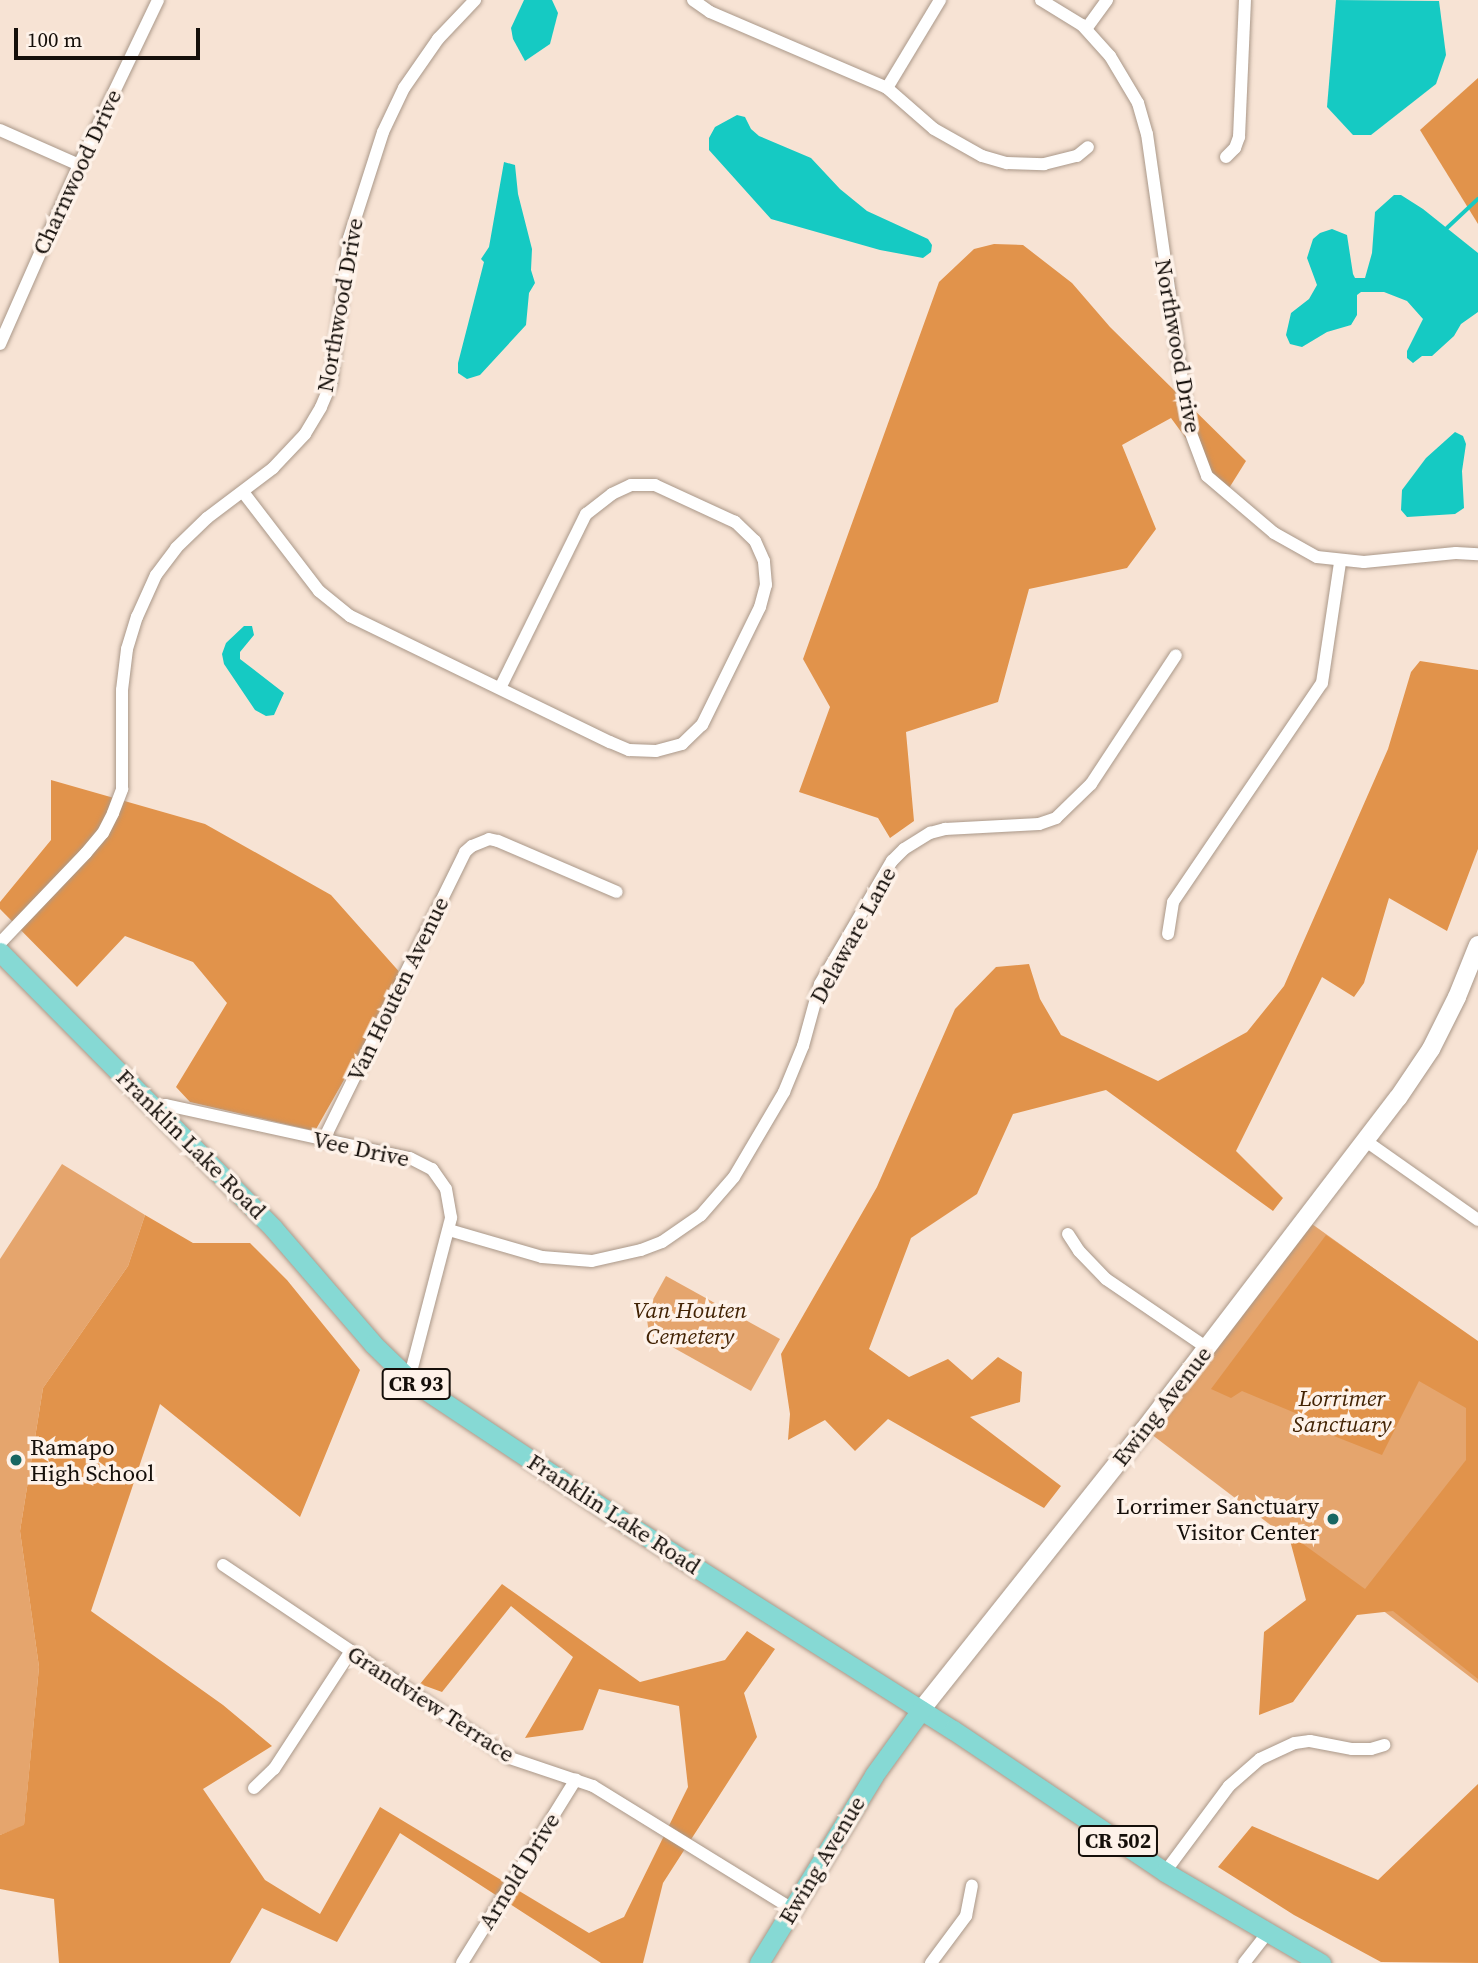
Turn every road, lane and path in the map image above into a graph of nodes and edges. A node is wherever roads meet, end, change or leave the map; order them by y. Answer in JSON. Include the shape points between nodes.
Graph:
{"nodes":[{"id":1,"x":158,"y":0,"type":"edge"},
{"id":2,"x":475,"y":0,"type":"edge"},
{"id":3,"x":694,"y":0,"type":"edge"},
{"id":4,"x":940,"y":0,"type":"edge"},
{"id":5,"x":1041,"y":0,"type":"edge"},
{"id":6,"x":1107,"y":0,"type":"edge"},
{"id":7,"x":1245,"y":0,"type":"edge"},
{"id":8,"x":1086,"y":29,"type":"junction"},
{"id":9,"x":887,"y":88,"type":"junction"},
{"id":10,"x":0,"y":130,"type":"edge"},
{"id":11,"x":1088,"y":147,"type":"dead end"},
{"id":12,"x":1226,"y":157,"type":"dead end"},
{"id":13,"x":79,"y":165,"type":"junction"},
{"id":14,"x":0,"y":344,"type":"edge"},
{"id":15,"x":243,"y":492,"type":"junction"},
{"id":16,"x":1478,"y":554,"type":"edge"},
{"id":17,"x":1340,"y":562,"type":"junction"},
{"id":18,"x":1176,"y":655,"type":"dead end"},
{"id":19,"x":500,"y":688,"type":"junction"},
{"id":20,"x":617,"y":892,"type":"dead end"},
{"id":21,"x":1168,"y":934,"type":"dead end"},
{"id":22,"x":0,"y":943,"type":"edge"},
{"id":23,"x":1478,"y":945,"type":"edge"},
{"id":24,"x":0,"y":951,"type":"edge"},
{"id":25,"x":156,"y":1108,"type":"junction"},
{"id":26,"x":323,"y":1141,"type":"junction"},
{"id":27,"x":1366,"y":1141,"type":"junction"},
{"id":28,"x":1478,"y":1220,"type":"edge"},
{"id":29,"x":449,"y":1230,"type":"junction"},
{"id":30,"x":1068,"y":1234,"type":"dead end"},
{"id":31,"x":1207,"y":1348,"type":"junction"},
{"id":32,"x":409,"y":1379,"type":"junction"},
{"id":33,"x":223,"y":1565,"type":"dead end"},
{"id":34,"x":351,"y":1651,"type":"junction"},
{"id":35,"x":921,"y":1710,"type":"junction"},
{"id":36,"x":1384,"y":1745,"type":"dead end"},
{"id":37,"x":576,"y":1779,"type":"junction"},
{"id":38,"x":254,"y":1788,"type":"dead end"},
{"id":39,"x":1165,"y":1872,"type":"junction"},
{"id":40,"x":972,"y":1886,"type":"dead end"},
{"id":41,"x":793,"y":1909,"type":"junction"},
{"id":42,"x":1267,"y":1934,"type":"junction"},
{"id":43,"x":462,"y":1963,"type":"edge"},
{"id":44,"x":760,"y":1963,"type":"edge"},
{"id":45,"x":931,"y":1963,"type":"edge"},
{"id":46,"x":1244,"y":1963,"type":"edge"},
{"id":47,"x":1321,"y":1963,"type":"edge"}],
"edges":[{"from":1,"to":13,"type":"street","name":"Charnwood Drive"},
{"from":2,"to":15,"type":"street","name":"Northwood Drive","via":[[438,39],[404,89],[383,132],[349,238],[331,383],[321,407],[305,434]]},
{"from":3,"to":9,"type":"street","via":[[710,12]]},
{"from":4,"to":9,"type":"street"},
{"from":5,"to":8,"type":"street","name":"Northwood Drive"},
{"from":6,"to":8,"type":"street"},
{"from":7,"to":12,"type":"street","via":[[1239,137]]},
{"from":8,"to":17,"type":"street","name":"Northwood Drive","via":[[1110,56],[1138,103],[1147,134],[1189,428],[1207,476],[1274,533],[1317,557]]},
{"from":9,"to":11,"type":"street","via":[[934,129],[982,156],[1007,163],[1044,164],[1077,156]]},
{"from":10,"to":13,"type":"street"},
{"from":13,"to":14,"type":"street","name":"Charnwood Drive"},
{"from":15,"to":19,"type":"street","via":[[330,602]]},
{"from":15,"to":22,"type":"street","name":"Northwood Drive","via":[[206,518],[176,548],[156,575],[137,617],[122,690],[122,789],[103,833]]},
{"from":16,"to":17,"type":"street","name":"Northwood Drive"},
{"from":17,"to":21,"type":"street","via":[[1322,683],[1173,902]]},
{"from":18,"to":29,"type":"street","name":"Delaware Lane","via":[[1092,783],[1064,812],[1039,824],[930,833],[892,861],[820,984],[784,1092],[734,1177],[701,1215],[641,1251],[592,1261],[542,1257]]},
{"from":19,"to":19,"type":"street","via":[[629,750],[656,751],[682,744],[702,725],[760,607],[766,586],[764,561],[755,541],[735,522],[655,485],[631,485],[612,494],[586,514]]},
{"from":20,"to":26,"type":"street","name":"Van Houten Avenue","via":[[498,841],[479,842],[466,852]]},
{"from":23,"to":27,"type":"main road","name":"Ewing Avenue","via":[[1431,1049]]},
{"from":24,"to":25,"type":"main road","name":"Franklin Lake Road","number":"CR 93"},
{"from":25,"to":26,"type":"street","name":"Vee Drive","via":[[166,1105]]},
{"from":25,"to":32,"type":"main road","name":"Franklin Lake Road","number":"CR 93","via":[[301,1257],[373,1344]]},
{"from":26,"to":29,"type":"street","name":"Vee Drive","via":[[410,1158],[432,1169],[450,1203]]},
{"from":27,"to":28,"type":"street"},
{"from":27,"to":31,"type":"main road","name":"Ewing Avenue"},
{"from":29,"to":32,"type":"street","name":"Vee Drive"},
{"from":30,"to":31,"type":"street","via":[[1106,1279]]},
{"from":31,"to":35,"type":"main road","name":"Ewing Avenue"},
{"from":32,"to":35,"type":"main road","name":"Franklin Lake Road","number":"CR 93"},
{"from":33,"to":34,"type":"street","name":"Grandview Terrace"},
{"from":34,"to":37,"type":"street","name":"Grandview Terrace","via":[[510,1758]]},
{"from":34,"to":38,"type":"street","via":[[281,1759]]},
{"from":35,"to":39,"type":"main road","name":"Franklin Lake Road","number":"CR 502"},
{"from":35,"to":41,"type":"main road","name":"Ewing Avenue","via":[[874,1775]]},
{"from":36,"to":39,"type":"street","via":[[1352,1749],[1310,1741],[1260,1759],[1230,1786]]},
{"from":37,"to":41,"type":"street","name":"Grandview Terrace"},
{"from":37,"to":43,"type":"street","name":"Arnold Drive"},
{"from":39,"to":42,"type":"main road","name":"Franklin Lake Road","number":"CR 502"},
{"from":40,"to":45,"type":"street","via":[[966,1916]]},
{"from":41,"to":44,"type":"main road","name":"Ewing Avenue"},
{"from":42,"to":46,"type":"street"},
{"from":42,"to":47,"type":"main road","name":"Franklin Lake Road","number":"CR 502"}]}
